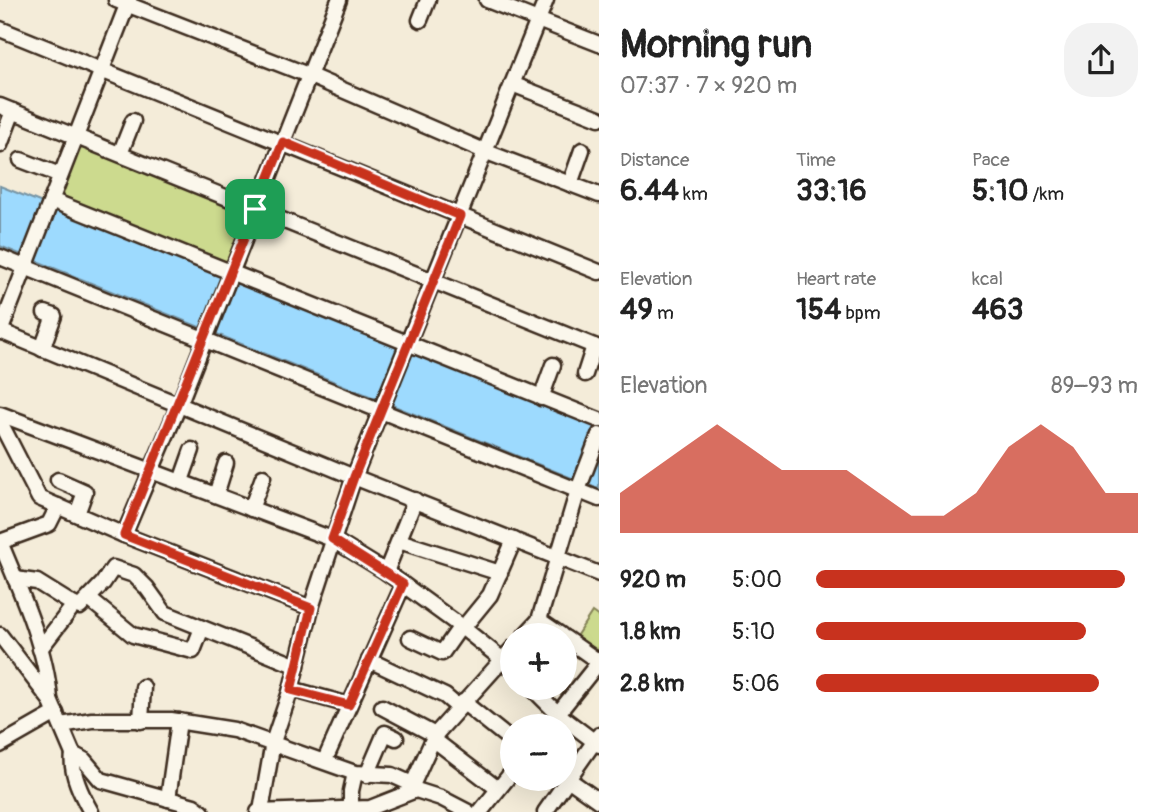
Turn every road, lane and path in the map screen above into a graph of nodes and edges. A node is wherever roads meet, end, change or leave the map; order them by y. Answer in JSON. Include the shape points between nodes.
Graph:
{"nodes":[{"id":1,"x":339,"y":0,"type":"edge"},
{"id":2,"x":428,"y":0,"type":"edge"},
{"id":3,"x":486,"y":0,"type":"edge"},
{"id":4,"x":545,"y":0,"type":"edge"},
{"id":5,"x":124,"y":2,"type":"edge"},
{"id":6,"x":420,"y":20,"type":"dead end"},
{"id":7,"x":537,"y":20,"type":"junction"},
{"id":8,"x":0,"y":29,"type":"edge"},
{"id":9,"x":599,"y":44,"type":"edge"},
{"id":10,"x":103,"y":70,"type":"junction"},
{"id":11,"x":308,"y":75,"type":"junction"},
{"id":12,"x":512,"y":84,"type":"junction"},
{"id":13,"x":6,"y":108,"type":"edge"},
{"id":14,"x":599,"y":118,"type":"edge"},
{"id":15,"x":133,"y":121,"type":"dead end"},
{"id":16,"x":75,"y":135,"type":"junction"},
{"id":17,"x":283,"y":142,"type":"junction"},
{"id":18,"x":0,"y":145,"type":"edge"},
{"id":19,"x":582,"y":150,"type":"dead end"},
{"id":20,"x":484,"y":151,"type":"junction"},
{"id":21,"x":120,"y":154,"type":"junction"},
{"id":22,"x":22,"y":160,"type":"dead end"},
{"id":23,"x":60,"y":175,"type":"junction"},
{"id":24,"x":570,"y":184,"type":"junction"},
{"id":25,"x":599,"y":195,"type":"edge"},
{"id":26,"x":50,"y":201,"type":"junction"},
{"id":27,"x":255,"y":209,"type":"junction"},
{"id":28,"x":460,"y":216,"type":"junction"},
{"id":29,"x":0,"y":257,"type":"edge"},
{"id":30,"x":27,"y":263,"type":"junction"},
{"id":31,"x":599,"y":272,"type":"edge"},
{"id":32,"x":229,"y":273,"type":"junction"},
{"id":33,"x":433,"y":280,"type":"junction"},
{"id":34,"x":54,"y":316,"type":"dead end"},
{"id":35,"x":0,"y":332,"type":"edge"},
{"id":36,"x":205,"y":335,"type":"junction"},
{"id":37,"x":407,"y":346,"type":"junction"},
{"id":38,"x":596,"y":347,"type":"edge"},
{"id":39,"x":42,"y":349,"type":"junction"},
{"id":40,"x":553,"y":365,"type":"dead end"},
{"id":41,"x":585,"y":374,"type":"dead end"},
{"id":42,"x":541,"y":398,"type":"junction"},
{"id":43,"x":179,"y":405,"type":"junction"},
{"id":44,"x":384,"y":407,"type":"junction"},
{"id":45,"x":0,"y":414,"type":"edge"},
{"id":46,"x":599,"y":420,"type":"edge"},
{"id":47,"x":0,"y":422,"type":"edge"},
{"id":48,"x":599,"y":435,"type":"edge"},
{"id":49,"x":192,"y":450,"type":"dead end"},
{"id":50,"x":226,"y":463,"type":"dead end"},
{"id":51,"x":152,"y":470,"type":"junction"},
{"id":52,"x":263,"y":477,"type":"dead end"},
{"id":53,"x":354,"y":477,"type":"junction"},
{"id":54,"x":58,"y":481,"type":"dead end"},
{"id":55,"x":181,"y":481,"type":"junction"},
{"id":56,"x":579,"y":487,"type":"junction"},
{"id":57,"x":216,"y":495,"type":"junction"},
{"id":58,"x":599,"y":499,"type":"edge"},
{"id":59,"x":415,"y":500,"type":"junction"},
{"id":60,"x":58,"y":506,"type":"junction"},
{"id":61,"x":251,"y":509,"type":"junction"},
{"id":62,"x":77,"y":514,"type":"junction"},
{"id":63,"x":124,"y":535,"type":"junction"},
{"id":64,"x":332,"y":539,"type":"junction"},
{"id":65,"x":513,"y":540,"type":"junction"},
{"id":66,"x":399,"y":541,"type":"junction"},
{"id":67,"x":1,"y":546,"type":"edge"},
{"id":68,"x":557,"y":557,"type":"junction"},
{"id":69,"x":386,"y":572,"type":"junction"},
{"id":70,"x":500,"y":573,"type":"junction"},
{"id":71,"x":599,"y":574,"type":"edge"},
{"id":72,"x":15,"y":579,"type":"junction"},
{"id":73,"x":403,"y":584,"type":"junction"},
{"id":74,"x":89,"y":599,"type":"junction"},
{"id":75,"x":74,"y":606,"type":"junction"},
{"id":76,"x":311,"y":608,"type":"junction"},
{"id":77,"x":539,"y":620,"type":"junction"},
{"id":78,"x":536,"y":623,"type":"edge"},
{"id":79,"x":543,"y":623,"type":"edge"},
{"id":80,"x":462,"y":627,"type":"junction"},
{"id":81,"x":202,"y":628,"type":"junction"},
{"id":82,"x":0,"y":635,"type":"edge"},
{"id":83,"x":410,"y":638,"type":"dead end"},
{"id":84,"x":577,"y":646,"type":"edge"},
{"id":85,"x":40,"y":649,"type":"junction"},
{"id":86,"x":500,"y":652,"type":"edge"},
{"id":87,"x":369,"y":660,"type":"junction"},
{"id":88,"x":599,"y":662,"type":"edge"},
{"id":89,"x":296,"y":666,"type":"junction"},
{"id":90,"x":500,"y":668,"type":"edge"},
{"id":91,"x":143,"y":687,"type":"dead end"},
{"id":92,"x":291,"y":690,"type":"junction"},
{"id":93,"x":544,"y":700,"type":"edge"},
{"id":94,"x":349,"y":705,"type":"junction"},
{"id":95,"x":461,"y":705,"type":"junction"},
{"id":96,"x":382,"y":708,"type":"dead end"},
{"id":97,"x":55,"y":713,"type":"junction"},
{"id":98,"x":558,"y":714,"type":"joint"},
{"id":99,"x":141,"y":721,"type":"junction"},
{"id":100,"x":179,"y":721,"type":"junction"},
{"id":101,"x":577,"y":727,"type":"edge"},
{"id":102,"x":500,"y":733,"type":"edge"},
{"id":103,"x":434,"y":737,"type":"junction"},
{"id":104,"x":396,"y":738,"type":"dead end"},
{"id":105,"x":2,"y":739,"type":"edge"},
{"id":106,"x":597,"y":740,"type":"edge"},
{"id":107,"x":273,"y":743,"type":"junction"},
{"id":108,"x":73,"y":754,"type":"junction"},
{"id":109,"x":325,"y":760,"type":"junction"},
{"id":110,"x":577,"y":767,"type":"edge"},
{"id":111,"x":361,"y":774,"type":"junction"},
{"id":112,"x":577,"y":785,"type":"edge"},
{"id":113,"x":500,"y":787,"type":"edge"},
{"id":114,"x":411,"y":788,"type":"junction"},
{"id":115,"x":498,"y":789,"type":"junction"},
{"id":116,"x":560,"y":791,"type":"edge"},
{"id":117,"x":441,"y":797,"type":"junction"},
{"id":118,"x":168,"y":799,"type":"junction"},
{"id":119,"x":599,"y":801,"type":"edge"},
{"id":120,"x":383,"y":808,"type":"edge"},
{"id":121,"x":351,"y":809,"type":"junction"},
{"id":122,"x":260,"y":811,"type":"edge"},
{"id":123,"x":322,"y":811,"type":"edge"},
{"id":124,"x":91,"y":812,"type":"edge"},
{"id":125,"x":202,"y":812,"type":"edge"},
{"id":126,"x":436,"y":812,"type":"edge"},
{"id":127,"x":468,"y":812,"type":"edge"},
{"id":128,"x":480,"y":812,"type":"edge"},
{"id":129,"x":545,"y":812,"type":"edge"}],
"edges":[{"from":1,"to":11,"type":"street"},
{"from":2,"to":6,"type":"street"},
{"from":3,"to":7,"type":"street"},
{"from":4,"to":7,"type":"street"},
{"from":5,"to":10,"type":"street"},
{"from":5,"to":11,"type":"street"},
{"from":7,"to":9,"type":"street"},
{"from":7,"to":12,"type":"street"},
{"from":8,"to":10,"type":"street"},
{"from":10,"to":16,"type":"street"},
{"from":10,"to":17,"type":"street"},
{"from":11,"to":17,"type":"street"},
{"from":11,"to":20,"type":"street"},
{"from":12,"to":14,"type":"street"},
{"from":12,"to":20,"type":"street"},
{"from":13,"to":16,"type":"street"},
{"from":13,"to":18,"type":"street"},
{"from":15,"to":21,"type":"street"},
{"from":16,"to":21,"type":"street"},
{"from":16,"to":23,"type":"street"},
{"from":17,"to":27,"type":"street"},
{"from":17,"to":28,"type":"street"},
{"from":19,"to":24,"type":"street"},
{"from":20,"to":24,"type":"street"},
{"from":20,"to":28,"type":"street"},
{"from":21,"to":27,"type":"street"},
{"from":22,"to":23,"type":"street"},
{"from":23,"to":26,"type":"street"},
{"from":24,"to":25,"type":"street"},
{"from":26,"to":30,"type":"street"},
{"from":26,"to":32,"type":"street"},
{"from":27,"to":32,"type":"street"},
{"from":27,"to":33,"type":"street"},
{"from":28,"to":31,"type":"street"},
{"from":28,"to":33,"type":"street"},
{"from":29,"to":30,"type":"street"},
{"from":30,"to":35,"type":"street"},
{"from":30,"to":36,"type":"street"},
{"from":32,"to":36,"type":"street"},
{"from":32,"to":37,"type":"street"},
{"from":33,"to":37,"type":"street"},
{"from":33,"to":38,"type":"street"},
{"from":34,"to":39,"type":"street"},
{"from":35,"to":39,"type":"street"},
{"from":36,"to":43,"type":"street"},
{"from":36,"to":44,"type":"street"},
{"from":37,"to":42,"type":"street"},
{"from":37,"to":44,"type":"street"},
{"from":38,"to":41,"type":"street"},
{"from":39,"to":43,"type":"street"},
{"from":40,"to":42,"type":"street"},
{"from":42,"to":46,"type":"street"},
{"from":43,"to":51,"type":"street"},
{"from":43,"to":53,"type":"street"},
{"from":44,"to":53,"type":"street"},
{"from":44,"to":56,"type":"street"},
{"from":45,"to":51,"type":"street"},
{"from":47,"to":60,"type":"street","via":[[40,498]]},
{"from":48,"to":56,"type":"street"},
{"from":49,"to":55,"type":"street"},
{"from":50,"to":57,"type":"street"},
{"from":51,"to":55,"type":"street"},
{"from":51,"to":63,"type":"street"},
{"from":52,"to":61,"type":"street"},
{"from":53,"to":59,"type":"street"},
{"from":53,"to":64,"type":"street"},
{"from":54,"to":62,"type":"street","via":[[85,492]]},
{"from":55,"to":57,"type":"street"},
{"from":56,"to":58,"type":"street"},
{"from":56,"to":68,"type":"street"},
{"from":57,"to":61,"type":"street"},
{"from":59,"to":65,"type":"street"},
{"from":59,"to":66,"type":"street"},
{"from":60,"to":62,"type":"street"},
{"from":60,"to":67,"type":"street","via":[[50,524]]},
{"from":61,"to":64,"type":"street"},
{"from":62,"to":63,"type":"street"},
{"from":63,"to":76,"type":"street"},
{"from":64,"to":69,"type":"street"},
{"from":64,"to":76,"type":"street"},
{"from":65,"to":68,"type":"street"},
{"from":65,"to":70,"type":"street"},
{"from":66,"to":69,"type":"street"},
{"from":66,"to":70,"type":"street"},
{"from":67,"to":72,"type":"street"},
{"from":68,"to":71,"type":"street"},
{"from":68,"to":77,"type":"street"},
{"from":69,"to":73,"type":"street"},
{"from":70,"to":80,"type":"street","via":[[489,595]]},
{"from":72,"to":75,"type":"street","via":[[37,582]]},
{"from":72,"to":85,"type":"street"},
{"from":73,"to":80,"type":"street"},
{"from":73,"to":87,"type":"street"},
{"from":74,"to":75,"type":"street"},
{"from":74,"to":81,"type":"street","via":[[133,635],[169,645],[193,651]]},
{"from":74,"to":81,"type":"street","via":[[113,568],[134,575],[165,613]]},
{"from":75,"to":85,"type":"street"},
{"from":76,"to":89,"type":"street"},
{"from":77,"to":78,"type":"street"},
{"from":77,"to":79,"type":"street"},
{"from":80,"to":83,"type":"street","via":[[442,653]]},
{"from":80,"to":86,"type":"street"},
{"from":81,"to":89,"type":"street"},
{"from":82,"to":97,"type":"street"},
{"from":84,"to":88,"type":"street"},
{"from":85,"to":97,"type":"street"},
{"from":87,"to":94,"type":"street"},
{"from":87,"to":95,"type":"street"},
{"from":88,"to":98,"type":"street"},
{"from":89,"to":92,"type":"street"},
{"from":90,"to":95,"type":"street"},
{"from":91,"to":99,"type":"street"},
{"from":92,"to":94,"type":"street"},
{"from":92,"to":107,"type":"street"},
{"from":93,"to":98,"type":"street"},
{"from":94,"to":109,"type":"street"},
{"from":95,"to":102,"type":"street"},
{"from":95,"to":103,"type":"street"},
{"from":96,"to":103,"type":"street"},
{"from":97,"to":99,"type":"street","via":[[92,720]]},
{"from":97,"to":105,"type":"street"},
{"from":97,"to":108,"type":"street"},
{"from":99,"to":100,"type":"street"},
{"from":100,"to":107,"type":"street","via":[[234,730]]},
{"from":100,"to":118,"type":"street"},
{"from":101,"to":106,"type":"street"},
{"from":103,"to":114,"type":"street"},
{"from":103,"to":115,"type":"street"},
{"from":104,"to":111,"type":"street","via":[[385,733]]},
{"from":106,"to":110,"type":"street"},
{"from":107,"to":109,"type":"street"},
{"from":107,"to":122,"type":"street"},
{"from":108,"to":118,"type":"street","via":[[101,780]]},
{"from":108,"to":124,"type":"street","via":[[72,764]]},
{"from":109,"to":111,"type":"street"},
{"from":111,"to":114,"type":"street","via":[[392,775]]},
{"from":111,"to":121,"type":"street","via":[[351,791]]},
{"from":112,"to":119,"type":"street"},
{"from":113,"to":115,"type":"street"},
{"from":114,"to":117,"type":"street"},
{"from":114,"to":120,"type":"street"},
{"from":115,"to":128,"type":"street"},
{"from":116,"to":129,"type":"street"},
{"from":117,"to":126,"type":"street"},
{"from":117,"to":127,"type":"street"},
{"from":118,"to":125,"type":"street"},
{"from":120,"to":121,"type":"street"},
{"from":121,"to":123,"type":"street"},
{"from":122,"to":123,"type":"street"}]}
